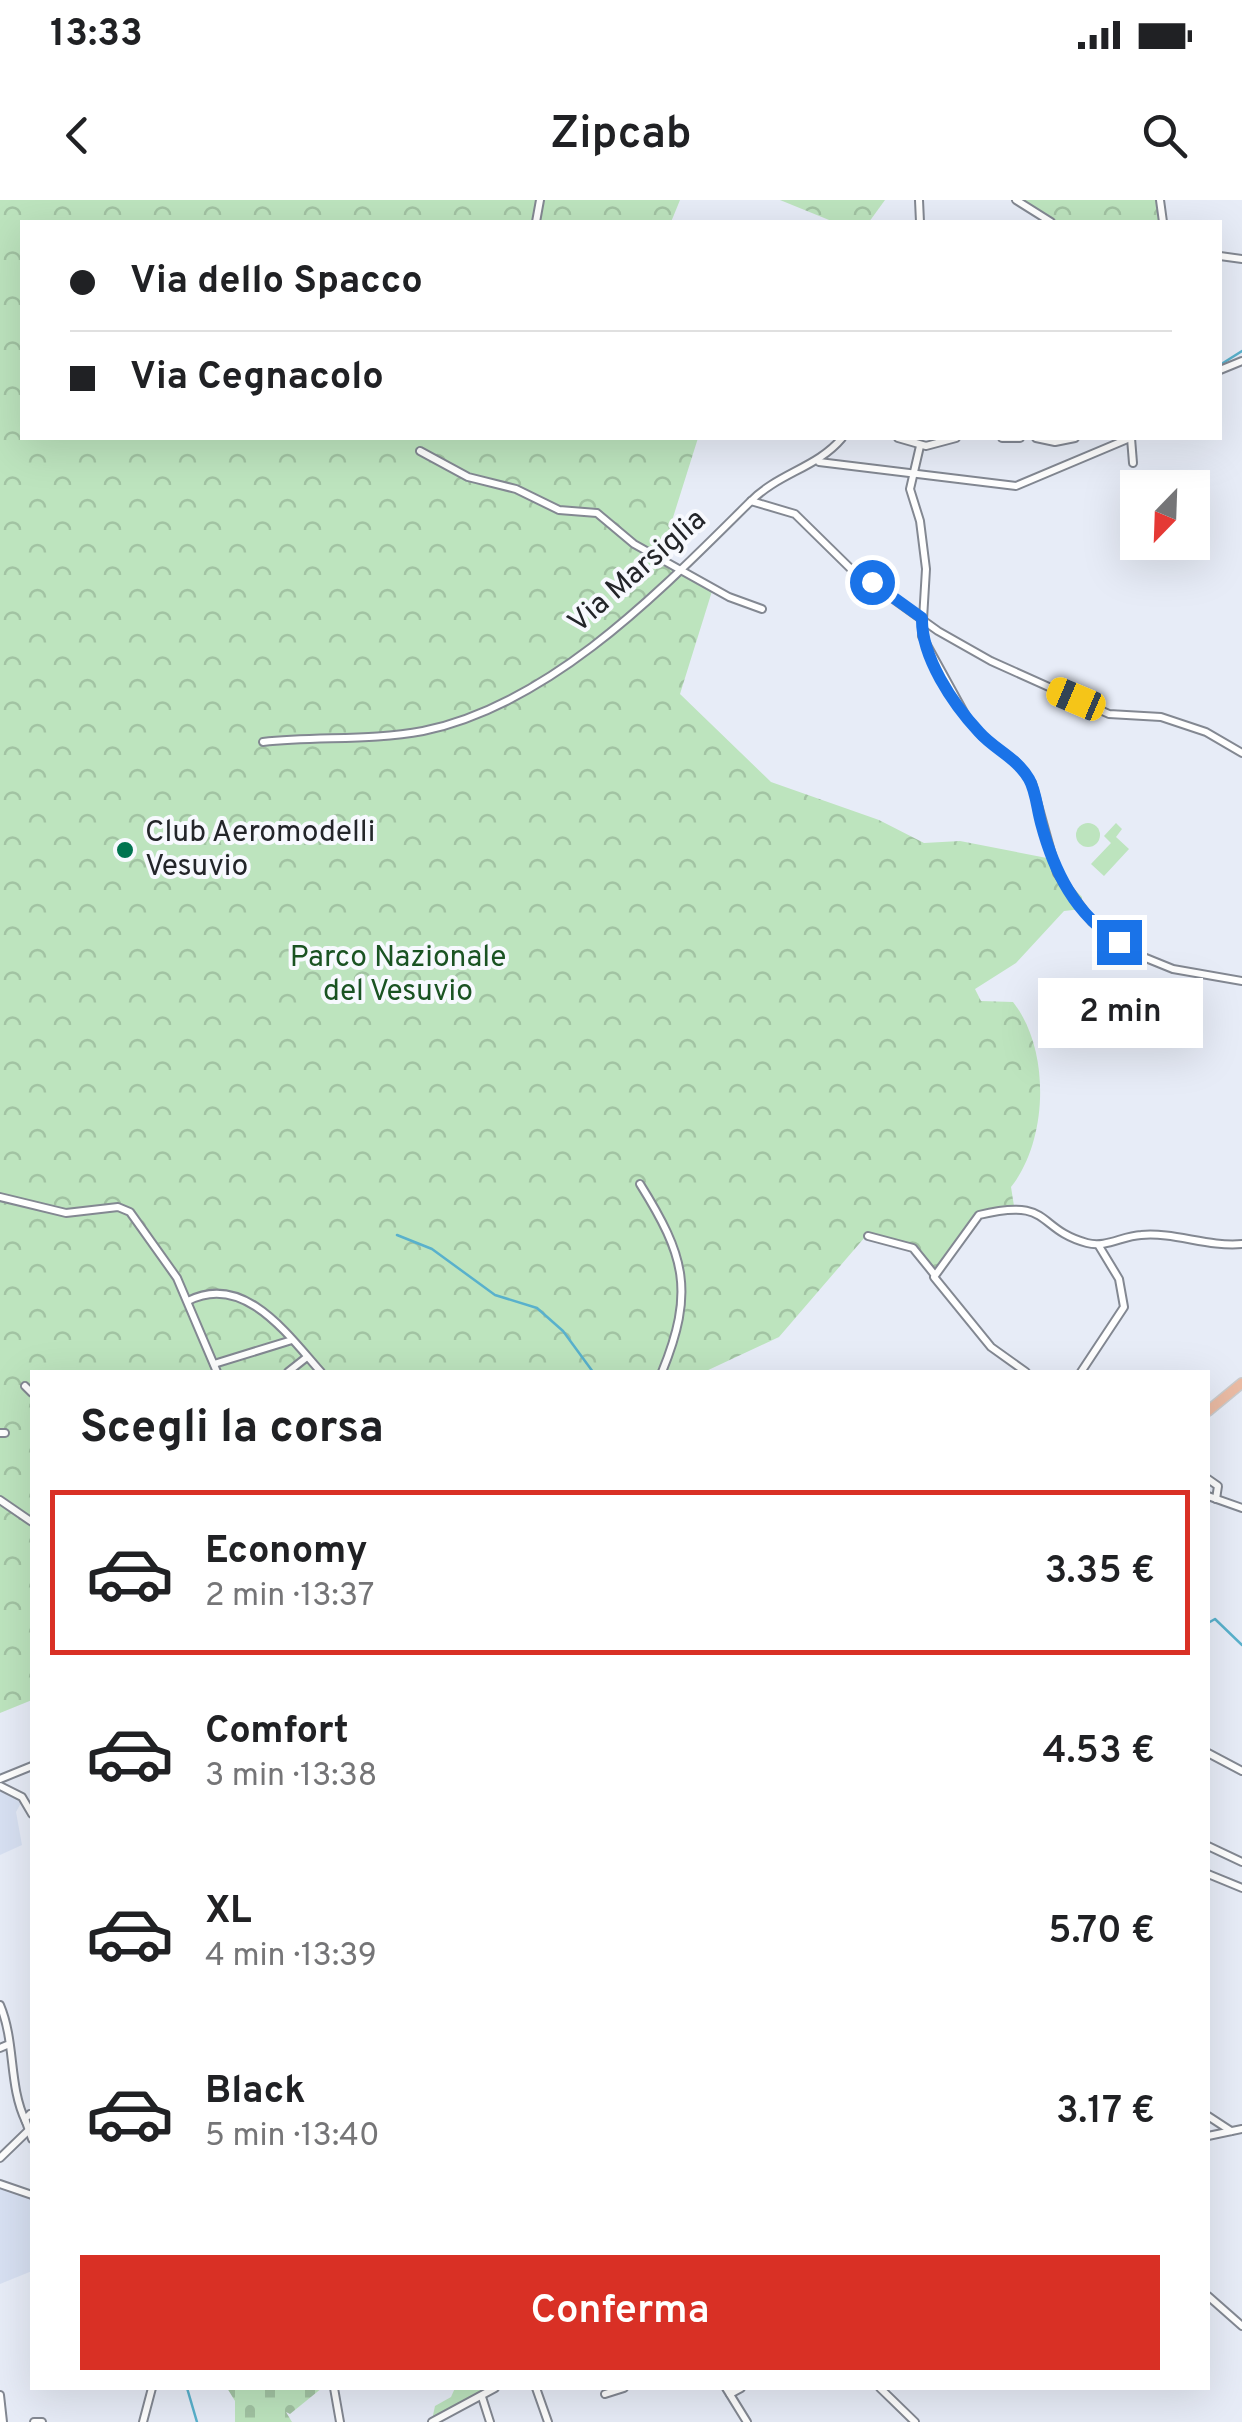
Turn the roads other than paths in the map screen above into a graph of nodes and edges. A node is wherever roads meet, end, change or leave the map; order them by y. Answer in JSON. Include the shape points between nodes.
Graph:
{"nodes":[{"id":1,"x":1016,"y":200,"type":"edge"},
{"id":2,"x":1048,"y":220,"type":"edge"},
{"id":3,"x":1242,"y":358,"type":"edge"},
{"id":4,"x":1223,"y":369,"type":"edge"},
{"id":5,"x":840,"y":440,"type":"edge"},
{"id":6,"x":904,"y":440,"type":"edge"},
{"id":7,"x":953,"y":440,"type":"edge"},
{"id":8,"x":1126,"y":440,"type":"edge"},
{"id":9,"x":1131,"y":440,"type":"edge"},
{"id":10,"x":920,"y":446,"type":"junction"},
{"id":11,"x":420,"y":452,"type":"dead end"},
{"id":12,"x":817,"y":462,"type":"junction"},
{"id":13,"x":1133,"y":463,"type":"dead end"},
{"id":14,"x":912,"y":474,"type":"junction"},
{"id":15,"x":751,"y":500,"type":"junction"},
{"id":16,"x":682,"y":568,"type":"junction"},
{"id":17,"x":762,"y":608,"type":"dead end"},
{"id":18,"x":922,"y":618,"type":"junction"},
{"id":19,"x":263,"y":742,"type":"dead end"},
{"id":20,"x":1242,"y":753,"type":"edge"},
{"id":21,"x":1242,"y":981,"type":"edge"},
{"id":22,"x":640,"y":1184,"type":"dead end"},
{"id":23,"x":0,"y":1197,"type":"edge"},
{"id":24,"x":868,"y":1236,"type":"dead end"},
{"id":25,"x":1242,"y":1244,"type":"edge"},
{"id":26,"x":1099,"y":1246,"type":"junction"},
{"id":27,"x":934,"y":1274,"type":"junction"},
{"id":28,"x":177,"y":1278,"type":"junction"},
{"id":29,"x":203,"y":1294,"type":"junction"},
{"id":30,"x":188,"y":1301,"type":"junction"},
{"id":31,"x":292,"y":1340,"type":"junction"},
{"id":32,"x":307,"y":1356,"type":"junction"},
{"id":33,"x":215,"y":1368,"type":"edge"},
{"id":34,"x":290,"y":1370,"type":"edge"},
{"id":35,"x":318,"y":1370,"type":"edge"},
{"id":36,"x":663,"y":1370,"type":"edge"},
{"id":37,"x":1023,"y":1370,"type":"edge"},
{"id":38,"x":1081,"y":1370,"type":"edge"},
{"id":39,"x":1242,"y":1383,"type":"edge"},
{"id":40,"x":25,"y":1386,"type":"dead end"},
{"id":41,"x":30,"y":1391,"type":"edge"},
{"id":42,"x":1210,"y":1410,"type":"edge"},
{"id":43,"x":1212,"y":1497,"type":"edge"},
{"id":44,"x":0,"y":1500,"type":"edge"},
{"id":45,"x":1242,"y":1508,"type":"edge"},
{"id":46,"x":30,"y":1521,"type":"edge"},
{"id":47,"x":1210,"y":1754,"type":"edge"},
{"id":48,"x":30,"y":1767,"type":"edge"},
{"id":49,"x":1242,"y":1771,"type":"edge"},
{"id":50,"x":0,"y":1782,"type":"edge"},
{"id":51,"x":30,"y":1809,"type":"edge"},
{"id":52,"x":1210,"y":1847,"type":"edge"},
{"id":53,"x":1242,"y":1862,"type":"edge"},
{"id":54,"x":1210,"y":1875,"type":"edge"},
{"id":55,"x":1242,"y":1888,"type":"edge"},
{"id":56,"x":0,"y":2005,"type":"edge"},
{"id":57,"x":1210,"y":2117,"type":"edge"},
{"id":58,"x":30,"y":2124,"type":"edge"},
{"id":59,"x":30,"y":2126,"type":"edge"},
{"id":60,"x":1242,"y":2129,"type":"edge"},
{"id":61,"x":1231,"y":2131,"type":"junction"},
{"id":62,"x":1210,"y":2136,"type":"edge"},
{"id":63,"x":0,"y":2158,"type":"edge"},
{"id":64,"x":0,"y":2184,"type":"edge"},
{"id":65,"x":30,"y":2194,"type":"edge"},
{"id":66,"x":1210,"y":2298,"type":"edge"},
{"id":67,"x":1242,"y":2326,"type":"edge"},
{"id":68,"x":152,"y":2390,"type":"edge"},
{"id":69,"x":334,"y":2390,"type":"edge"},
{"id":70,"x":492,"y":2390,"type":"edge"},
{"id":71,"x":537,"y":2390,"type":"edge"},
{"id":72,"x":618,"y":2390,"type":"edge"},
{"id":73,"x":882,"y":2390,"type":"edge"},
{"id":74,"x":728,"y":2391,"type":"edge"},
{"id":75,"x":605,"y":2394,"type":"dead end"},
{"id":76,"x":0,"y":2395,"type":"edge"},
{"id":77,"x":482,"y":2397,"type":"junction"},
{"id":78,"x":2,"y":2421,"type":"edge"},
{"id":79,"x":34,"y":2422,"type":"edge"},
{"id":80,"x":42,"y":2422,"type":"edge"},
{"id":81,"x":144,"y":2422,"type":"edge"},
{"id":82,"x":342,"y":2422,"type":"edge"},
{"id":83,"x":432,"y":2422,"type":"edge"},
{"id":84,"x":490,"y":2422,"type":"edge"},
{"id":85,"x":548,"y":2422,"type":"edge"},
{"id":86,"x":747,"y":2422,"type":"edge"},
{"id":87,"x":912,"y":2422,"type":"edge"}],
"edges":[{"from":1,"to":2,"type":"street"},
{"from":3,"to":4,"type":"street"},
{"from":5,"to":12,"type":"street","name":"Via Marsiglia"},
{"from":6,"to":10,"type":"street"},
{"from":7,"to":10,"type":"street"},
{"from":8,"to":14,"type":"street","via":[[1022,485]]},
{"from":9,"to":13,"type":"street"},
{"from":10,"to":14,"type":"street"},
{"from":11,"to":16,"type":"street","via":[[468,478],[516,489],[559,510],[597,512],[634,544]]},
{"from":12,"to":14,"type":"street"},
{"from":12,"to":15,"type":"street","name":"Via Marsiglia","via":[[784,474]]},
{"from":14,"to":18,"type":"street","via":[[910,496],[926,569]]},
{"from":15,"to":16,"type":"street","name":"Via Marsiglia"},
{"from":15,"to":18,"type":"street","via":[[792,512],[840,561]]},
{"from":16,"to":17,"type":"street"},
{"from":16,"to":19,"type":"street","name":"Via Marsiglia","via":[[542,679],[485,709],[401,734]]},
{"from":18,"to":20,"type":"street","via":[[991,661],[1109,714],[1160,717]]},
{"from":18,"to":21,"type":"street","via":[[928,653],[948,689],[982,736],[1006,751],[1032,784],[1050,857],[1078,904],[1149,962]]},
{"from":22,"to":36,"type":"street","via":[[680,1257],[676,1332]]},
{"from":23,"to":28,"type":"street","via":[[66,1212],[130,1212]]},
{"from":24,"to":27,"type":"street","via":[[913,1248]]},
{"from":25,"to":26,"type":"street","via":[[1142,1235]]},
{"from":26,"to":27,"type":"street","via":[[1036,1212],[1007,1209],[979,1215]]},
{"from":26,"to":38,"type":"street","via":[[1119,1279],[1124,1308]]},
{"from":27,"to":37,"type":"street","via":[[991,1347]]},
{"from":28,"to":29,"type":"street"},
{"from":28,"to":30,"type":"street"},
{"from":29,"to":30,"type":"street"},
{"from":29,"to":31,"type":"street","via":[[241,1297]]},
{"from":30,"to":33,"type":"street"},
{"from":31,"to":32,"type":"street"},
{"from":31,"to":33,"type":"street"},
{"from":32,"to":34,"type":"street"},
{"from":32,"to":35,"type":"street"},
{"from":39,"to":42,"type":"main road"},
{"from":40,"to":41,"type":"street"},
{"from":43,"to":45,"type":"street"},
{"from":44,"to":46,"type":"street"},
{"from":47,"to":49,"type":"street"},
{"from":48,"to":50,"type":"street"},
{"from":50,"to":51,"type":"street"},
{"from":52,"to":53,"type":"street"},
{"from":54,"to":55,"type":"street"},
{"from":56,"to":58,"type":"street","via":[[12,2036],[14,2088]]},
{"from":57,"to":61,"type":"street"},
{"from":59,"to":63,"type":"street"},
{"from":60,"to":61,"type":"street"},
{"from":61,"to":62,"type":"street"},
{"from":64,"to":65,"type":"street"},
{"from":66,"to":67,"type":"street"},
{"from":68,"to":81,"type":"street"},
{"from":69,"to":82,"type":"street"},
{"from":70,"to":77,"type":"street"},
{"from":71,"to":85,"type":"street"},
{"from":72,"to":75,"type":"street"},
{"from":73,"to":87,"type":"street"},
{"from":74,"to":86,"type":"street"},
{"from":76,"to":78,"type":"street"},
{"from":77,"to":83,"type":"street"},
{"from":77,"to":84,"type":"street"},
{"from":79,"to":80,"type":"street"}]}
